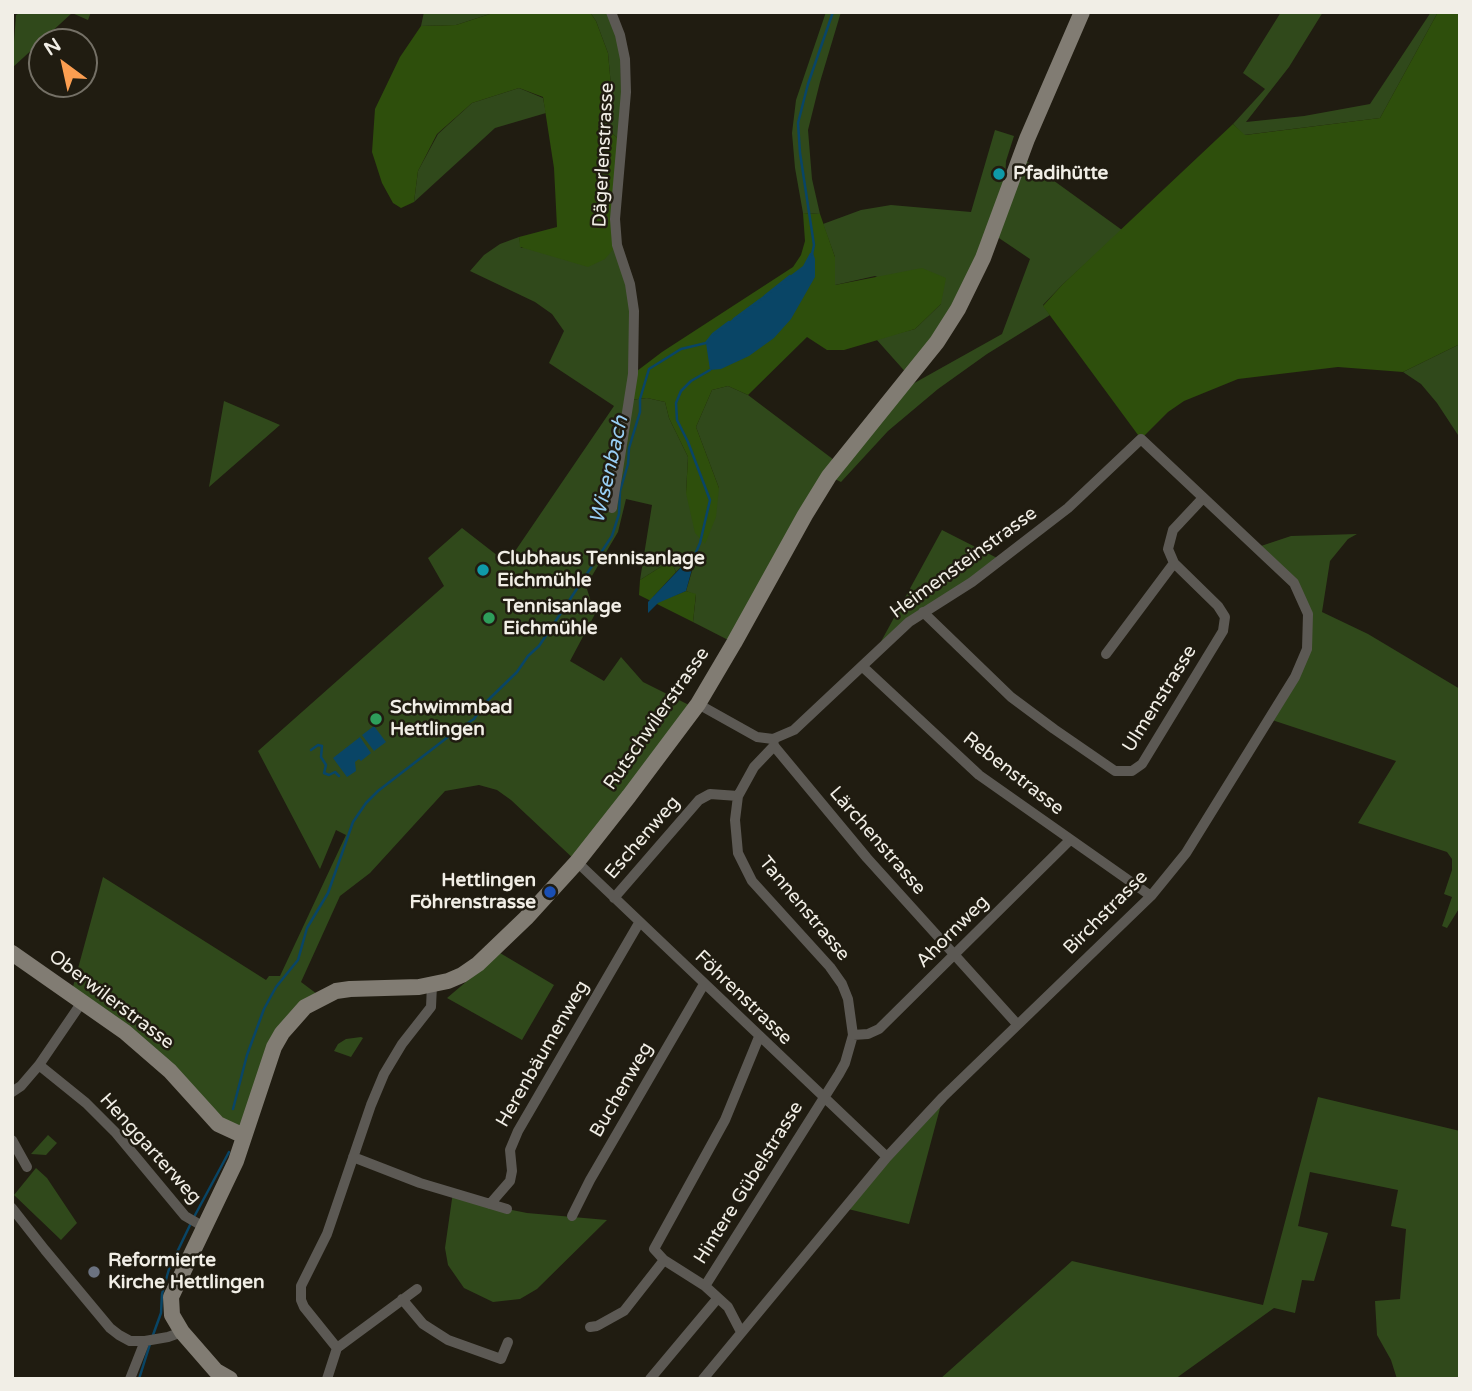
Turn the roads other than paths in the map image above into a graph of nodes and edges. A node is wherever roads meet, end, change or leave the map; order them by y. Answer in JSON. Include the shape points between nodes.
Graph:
{"nodes":[{"id":1,"x":611,"y":12,"type":"edge"},
{"id":2,"x":1082,"y":12,"type":"edge"},
{"id":3,"x":1141,"y":439,"type":"joint"},
{"id":4,"x":1203,"y":498,"type":"junction"},
{"id":5,"x":612,"y":508,"type":"dead end"},
{"id":6,"x":1174,"y":564,"type":"junction"},
{"id":7,"x":923,"y":611,"type":"junction"},
{"id":8,"x":1106,"y":654,"type":"dead end"},
{"id":9,"x":863,"y":667,"type":"junction"},
{"id":10,"x":698,"y":704,"type":"junction"},
{"id":11,"x":773,"y":743,"type":"junction"},
{"id":12,"x":738,"y":796,"type":"junction"},
{"id":13,"x":1070,"y":840,"type":"junction"},
{"id":14,"x":577,"y":862,"type":"junction"},
{"id":15,"x":1151,"y":896,"type":"junction"},
{"id":16,"x":614,"y":898,"type":"junction"},
{"id":17,"x":639,"y":923,"type":"junction"},
{"id":18,"x":12,"y":953,"type":"edge"},
{"id":19,"x":954,"y":955,"type":"junction"},
{"id":20,"x":704,"y":984,"type":"junction"},
{"id":21,"x":432,"y":985,"type":"junction"},
{"id":22,"x":82,"y":1002,"type":"junction"},
{"id":23,"x":1017,"y":1024,"type":"junction"},
{"id":24,"x":853,"y":1035,"type":"junction"},
{"id":25,"x":759,"y":1037,"type":"junction"},
{"id":26,"x":39,"y":1065,"type":"junction"},
{"id":27,"x":12,"y":1092,"type":"edge"},
{"id":28,"x":824,"y":1099,"type":"junction"},
{"id":29,"x":244,"y":1136,"type":"junction"},
{"id":30,"x":12,"y":1139,"type":"edge"},
{"id":31,"x":353,"y":1157,"type":"junction"},
{"id":32,"x":887,"y":1157,"type":"junction"},
{"id":33,"x":27,"y":1167,"type":"dead end"},
{"id":34,"x":490,"y":1204,"type":"junction"},
{"id":35,"x":12,"y":1208,"type":"edge"},
{"id":36,"x":507,"y":1209,"type":"dead end"},
{"id":37,"x":572,"y":1216,"type":"dead end"},
{"id":38,"x":197,"y":1223,"type":"junction"},
{"id":39,"x":664,"y":1259,"type":"junction"},
{"id":40,"x":705,"y":1286,"type":"junction"},
{"id":41,"x":417,"y":1289,"type":"dead end"},
{"id":42,"x":402,"y":1299,"type":"junction"},
{"id":43,"x":718,"y":1299,"type":"junction"},
{"id":44,"x":590,"y":1327,"type":"dead end"},
{"id":45,"x":182,"y":1332,"type":"junction"},
{"id":46,"x":741,"y":1332,"type":"junction"},
{"id":47,"x":149,"y":1341,"type":"junction"},
{"id":48,"x":508,"y":1342,"type":"dead end"},
{"id":49,"x":337,"y":1348,"type":"junction"},
{"id":50,"x":130,"y":1379,"type":"edge"},
{"id":51,"x":230,"y":1379,"type":"edge"},
{"id":52,"x":327,"y":1379,"type":"edge"},
{"id":53,"x":649,"y":1379,"type":"edge"},
{"id":54,"x":703,"y":1379,"type":"edge"}],
"edges":[{"from":1,"to":5,"type":"street","name":"Dägerlenstrasse","via":[[625,59],[626,92],[615,219],[617,245],[631,284],[634,311],[633,374]]},
{"from":2,"to":10,"type":"street","name":"Rutschwilerstrasse","via":[[958,309],[817,494]]},
{"from":3,"to":4,"type":"street","name":"Birchstrasse"},
{"from":3,"to":7,"type":"street","name":"Heimensteinstrasse","via":[[1068,508],[972,582]]},
{"from":4,"to":6,"type":"street","via":[[1173,530],[1168,549]]},
{"from":4,"to":15,"type":"street","name":"Birchstrasse","via":[[1294,583],[1308,614],[1307,649],[1295,677],[1186,853]]},
{"from":6,"to":7,"type":"street","name":"Ulmenstrasse","via":[[1218,606],[1225,617],[1223,631],[1142,764],[1132,771],[1115,771],[1011,697]]},
{"from":6,"to":8,"type":"street"},
{"from":7,"to":9,"type":"street","name":"Heimensteinstrasse"},
{"from":9,"to":11,"type":"street","name":"Heimensteinstrasse","via":[[794,730]]},
{"from":9,"to":13,"type":"street","name":"Rebenstrasse","via":[[979,775]]},
{"from":10,"to":11,"type":"street"},
{"from":10,"to":14,"type":"street","name":"Rutschwilerstrasse"},
{"from":11,"to":12,"type":"street","name":"Tannenstrasse"},
{"from":11,"to":19,"type":"street","name":"Lärchenstrasse"},
{"from":12,"to":16,"type":"street","name":"Eschenweg","via":[[710,794],[699,800]]},
{"from":12,"to":24,"type":"street","name":"Tannenstrasse","via":[[738,853],[752,881],[842,984]]},
{"from":13,"to":15,"type":"street","name":"Rebenstrasse"},
{"from":13,"to":19,"type":"street","name":"Ahornweg"},
{"from":14,"to":16,"type":"street","name":"Föhrenstrasse"},
{"from":14,"to":21,"type":"street","name":"Rutschwilerstrasse","via":[[478,964]]},
{"from":15,"to":23,"type":"street","name":"Birchstrasse"},
{"from":16,"to":17,"type":"street","name":"Föhrenstrasse"},
{"from":17,"to":20,"type":"street","name":"Föhrenstrasse"},
{"from":17,"to":34,"type":"street","name":"Herenbäumenweg","via":[[518,1131],[510,1150],[510,1181]]},
{"from":18,"to":22,"type":"street","name":"Oberwilerstrasse"},
{"from":19,"to":23,"type":"street","name":"Lärchenstrasse"},
{"from":19,"to":24,"type":"street","name":"Ahornweg","via":[[879,1029]]},
{"from":20,"to":25,"type":"street","name":"Föhrenstrasse"},
{"from":20,"to":37,"type":"street","name":"Buchenweg"},
{"from":21,"to":29,"type":"street","name":"Rutschwilerstrasse","via":[[350,989],[305,1007],[274,1047]]},
{"from":21,"to":31,"type":"street","via":[[431,1006],[384,1074]]},
{"from":22,"to":26,"type":"street"},
{"from":22,"to":29,"type":"street","name":"Oberwilerstrasse","via":[[157,1059],[218,1124]]},
{"from":23,"to":32,"type":"street","name":"Birchstrasse"},
{"from":24,"to":28,"type":"street","name":"Tannenstrasse","via":[[845,1063]]},
{"from":25,"to":28,"type":"street","name":"Föhrenstrasse"},
{"from":25,"to":39,"type":"street","via":[[725,1120],[654,1249]]},
{"from":26,"to":27,"type":"street"},
{"from":26,"to":38,"type":"street","name":"Henggarterweg","via":[[86,1103]]},
{"from":28,"to":32,"type":"street","name":"Föhrenstrasse"},
{"from":28,"to":40,"type":"street","name":"Hintere Gübelstrasse"},
{"from":29,"to":38,"type":"street","name":"Rutschwilerstrasse","via":[[236,1161]]},
{"from":30,"to":33,"type":"street"},
{"from":31,"to":34,"type":"street"},
{"from":31,"to":49,"type":"street","via":[[327,1234],[300,1294],[304,1307]]},
{"from":32,"to":46,"type":"street","name":"Birchstrasse"},
{"from":34,"to":36,"type":"street"},
{"from":35,"to":47,"type":"street","via":[[110,1328],[130,1341]]},
{"from":38,"to":45,"type":"street","name":"Rutschwilerstrasse","via":[[171,1297],[172,1315]]},
{"from":39,"to":40,"type":"street"},
{"from":39,"to":44,"type":"street","via":[[624,1311]]},
{"from":40,"to":43,"type":"street"},
{"from":41,"to":42,"type":"street"},
{"from":42,"to":48,"type":"street","via":[[423,1324],[448,1340],[501,1359]]},
{"from":42,"to":49,"type":"street"},
{"from":43,"to":46,"type":"street","via":[[728,1307]]},
{"from":43,"to":53,"type":"street"},
{"from":45,"to":47,"type":"street"},
{"from":45,"to":51,"type":"street","via":[[216,1371]]},
{"from":46,"to":54,"type":"street","name":"Birchstrasse"},
{"from":47,"to":50,"type":"street"},
{"from":49,"to":52,"type":"street"}]}
